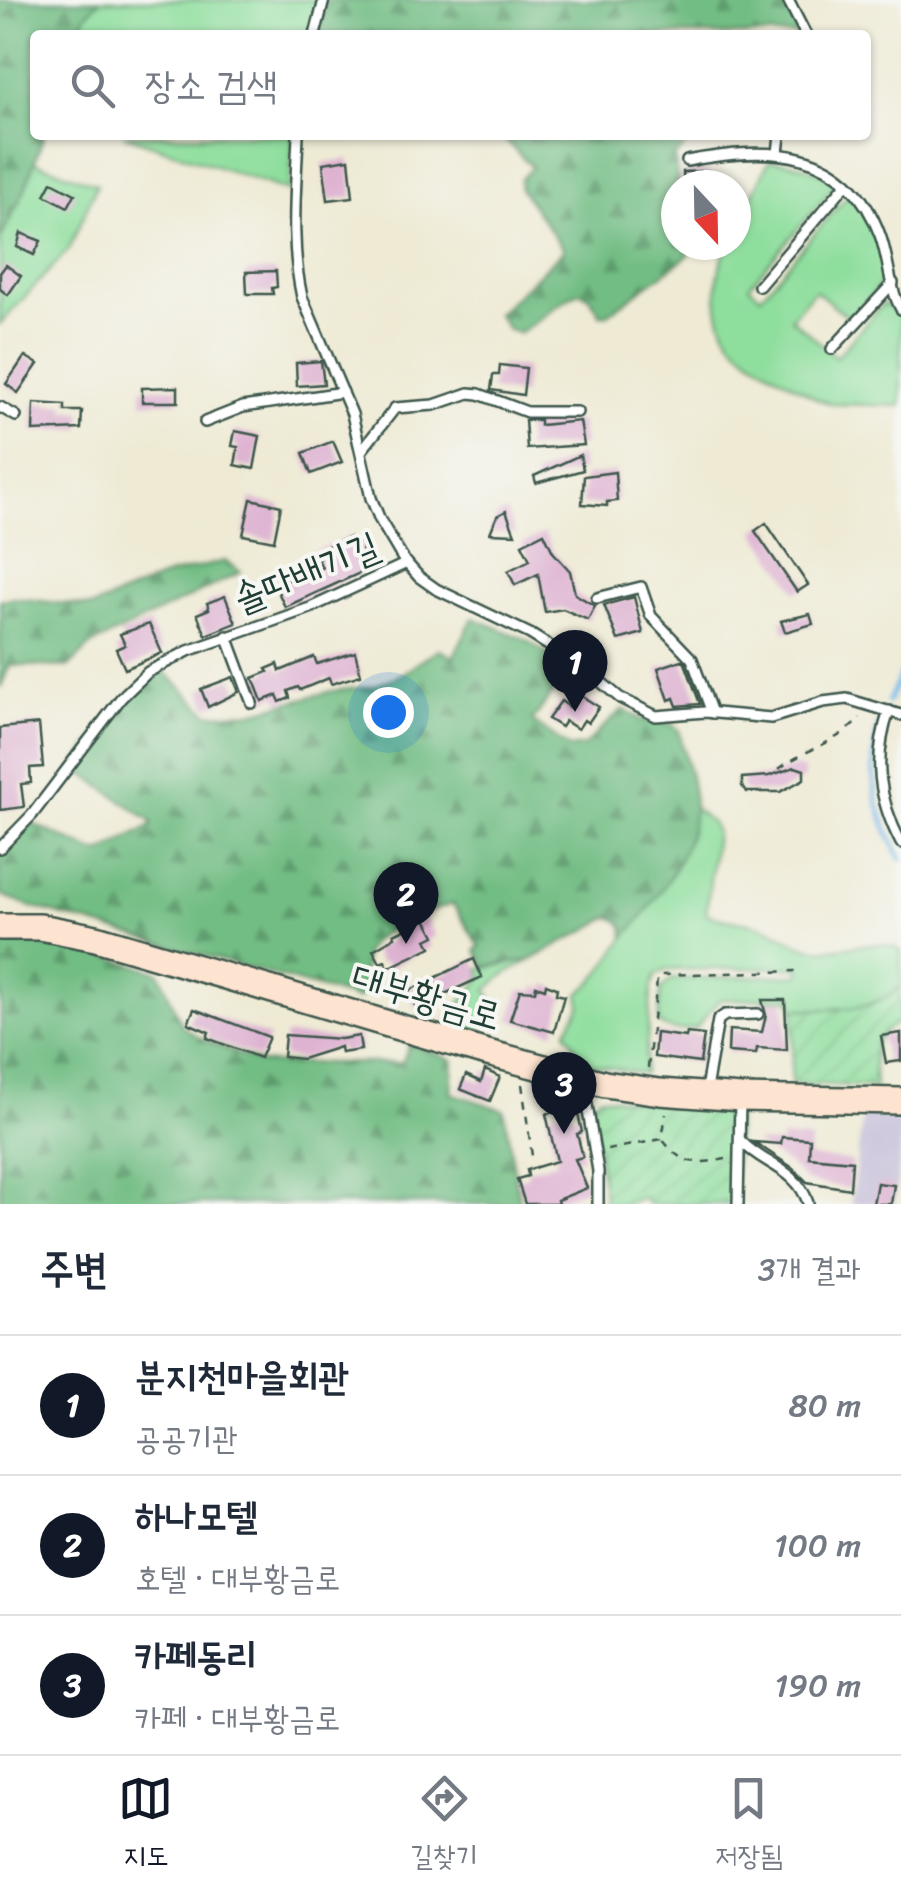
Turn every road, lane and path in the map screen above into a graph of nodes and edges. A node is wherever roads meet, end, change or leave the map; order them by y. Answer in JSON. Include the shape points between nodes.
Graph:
{"nodes":[{"id":1,"x":324,"y":0,"type":"edge"},
{"id":2,"x":788,"y":0,"type":"edge"},
{"id":3,"x":316,"y":30,"type":"edge"},
{"id":4,"x":803,"y":30,"type":"edge"},
{"id":5,"x":298,"y":140,"type":"edge"},
{"id":6,"x":779,"y":140,"type":"edge"},
{"id":7,"x":778,"y":153,"type":"junction"},
{"id":8,"x":687,"y":162,"type":"dead end"},
{"id":9,"x":846,"y":183,"type":"junction"},
{"id":10,"x":893,"y":283,"type":"junction"},
{"id":11,"x":760,"y":286,"type":"dead end"},
{"id":12,"x":901,"y":310,"type":"edge"},
{"id":13,"x":832,"y":349,"type":"dead end"},
{"id":14,"x":343,"y":392,"type":"junction"},
{"id":15,"x":0,"y":408,"type":"edge"},
{"id":16,"x":577,"y":412,"type":"dead end"},
{"id":17,"x":16,"y":416,"type":"dead end"},
{"id":18,"x":205,"y":422,"type":"dead end"},
{"id":19,"x":362,"y":451,"type":"junction"},
{"id":20,"x":408,"y":564,"type":"junction"},
{"id":21,"x":597,"y":598,"type":"dead end"},
{"id":22,"x":227,"y":636,"type":"junction"},
{"id":23,"x":252,"y":704,"type":"dead end"},
{"id":24,"x":868,"y":704,"type":"junction"},
{"id":25,"x":889,"y":711,"type":"junction"},
{"id":26,"x":712,"y":713,"type":"junction"},
{"id":27,"x":901,"y":715,"type":"edge"},
{"id":28,"x":778,"y":768,"type":"dead end"},
{"id":29,"x":901,"y":843,"type":"edge"},
{"id":30,"x":0,"y":848,"type":"edge"},
{"id":31,"x":0,"y":910,"type":"edge"},
{"id":32,"x":0,"y":927,"type":"edge"},
{"id":33,"x":40,"y":927,"type":"junction"},
{"id":34,"x":795,"y":971,"type":"dead end"},
{"id":35,"x":758,"y":1014,"type":"dead end"},
{"id":36,"x":523,"y":1063,"type":"junction"},
{"id":37,"x":582,"y":1078,"type":"junction"},
{"id":38,"x":646,"y":1078,"type":"dead end"},
{"id":39,"x":670,"y":1093,"type":"junction"},
{"id":40,"x":704,"y":1095,"type":"junction"},
{"id":41,"x":740,"y":1098,"type":"junction"},
{"id":42,"x":901,"y":1101,"type":"edge"},
{"id":43,"x":662,"y":1139,"type":"junction"},
{"id":44,"x":740,"y":1140,"type":"junction"},
{"id":45,"x":595,"y":1153,"type":"junction"},
{"id":46,"x":532,"y":1156,"type":"dead end"},
{"id":47,"x":740,"y":1157,"type":"junction"},
{"id":48,"x":808,"y":1203,"type":"edge"},
{"id":49,"x":598,"y":1204,"type":"edge"},
{"id":50,"x":738,"y":1204,"type":"edge"}],
"edges":[{"from":1,"to":3,"type":"lane"},
{"from":2,"to":4,"type":"lane"},
{"from":5,"to":14,"type":"lane","name":"솔따배기길","via":[[298,278]]},
{"from":6,"to":7,"type":"lane"},
{"from":7,"to":8,"type":"lane"},
{"from":7,"to":9,"type":"lane","via":[[824,167]]},
{"from":9,"to":10,"type":"lane","via":[[873,215]]},
{"from":9,"to":11,"type":"lane"},
{"from":10,"to":12,"type":"lane"},
{"from":10,"to":13,"type":"lane"},
{"from":14,"to":18,"type":"lane","via":[[243,406]]},
{"from":14,"to":19,"type":"lane","name":"솔따배기길"},
{"from":15,"to":17,"type":"lane"},
{"from":16,"to":19,"type":"lane","via":[[527,412],[469,394],[395,408]]},
{"from":19,"to":20,"type":"lane","name":"솔따배기길","via":[[380,520]]},
{"from":20,"to":22,"type":"lane","name":"솔따배기길"},
{"from":20,"to":26,"type":"lane","name":"솔따배기길","via":[[436,589],[582,666],[638,710],[668,717]]},
{"from":21,"to":26,"type":"lane","via":[[641,586],[652,616],[692,659]]},
{"from":22,"to":23,"type":"lane","name":"솔따배기길"},
{"from":22,"to":30,"type":"lane","name":"솔따배기길","via":[[163,663],[134,684]]},
{"from":24,"to":25,"type":"lane","name":"솔따배기길"},
{"from":24,"to":26,"type":"lane","name":"솔따배기길","via":[[836,700],[758,719]]},
{"from":24,"to":28,"type":"path","via":[[850,729]]},
{"from":25,"to":27,"type":"lane","name":"솔따배기길"},
{"from":25,"to":29,"type":"lane","via":[[877,765]]},
{"from":31,"to":33,"type":"main road"},
{"from":32,"to":33,"type":"main road","name":"대부황금로"},
{"from":33,"to":36,"type":"main road","name":"대부황금로"},
{"from":34,"to":38,"type":"path","via":[[660,976]]},
{"from":35,"to":40,"type":"lane","via":[[718,1020]]},
{"from":36,"to":37,"type":"main road","name":"대부황금로"},
{"from":36,"to":46,"type":"path"},
{"from":37,"to":39,"type":"main road","name":"대부황금로"},
{"from":37,"to":45,"type":"lane"},
{"from":39,"to":40,"type":"main road","name":"대부황금로"},
{"from":39,"to":43,"type":"path"},
{"from":40,"to":41,"type":"main road","name":"대부황금로"},
{"from":41,"to":42,"type":"main road","name":"대부황금로"},
{"from":41,"to":44,"type":"lane"},
{"from":43,"to":45,"type":"path"},
{"from":43,"to":47,"type":"path","via":[[689,1162]]},
{"from":44,"to":47,"type":"lane"},
{"from":44,"to":48,"type":"lane","via":[[790,1174]]},
{"from":45,"to":49,"type":"lane"},
{"from":47,"to":50,"type":"lane"}]}
